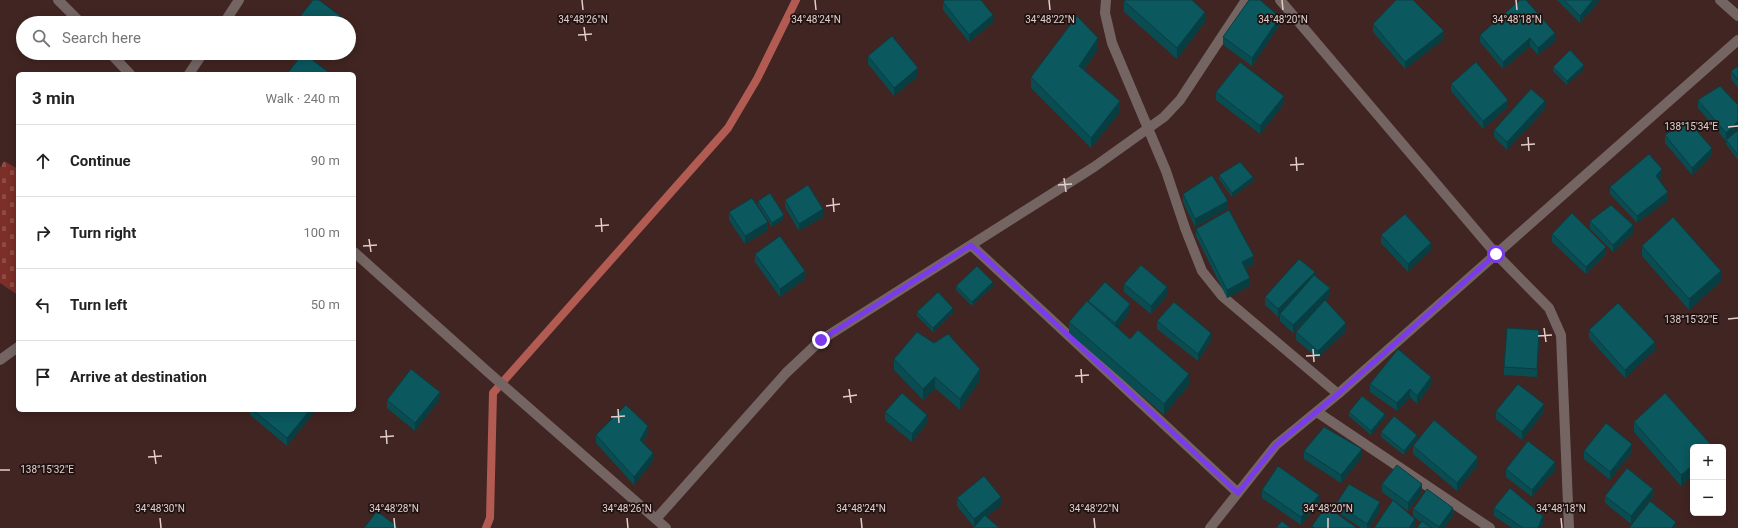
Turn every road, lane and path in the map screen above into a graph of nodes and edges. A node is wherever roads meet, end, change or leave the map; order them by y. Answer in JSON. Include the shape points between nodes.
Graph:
{"nodes":[{"id":1,"x":58,"y":0,"type":"edge"},
{"id":2,"x":239,"y":0,"type":"edge"},
{"id":3,"x":1106,"y":0,"type":"edge"},
{"id":4,"x":1246,"y":0,"type":"edge"},
{"id":5,"x":1280,"y":0,"type":"edge"},
{"id":6,"x":1720,"y":0,"type":"edge"},
{"id":7,"x":74,"y":16,"type":"edge"},
{"id":8,"x":229,"y":16,"type":"edge"},
{"id":9,"x":1738,"y":16,"type":"edge"},
{"id":10,"x":1738,"y":40,"type":"edge"},
{"id":11,"x":117,"y":60,"type":"edge"},
{"id":12,"x":198,"y":60,"type":"edge"},
{"id":13,"x":128,"y":72,"type":"edge"},
{"id":14,"x":190,"y":72,"type":"edge"},
{"id":15,"x":1148,"y":129,"type":"junction"},
{"id":16,"x":971,"y":245,"type":"junction"},
{"id":17,"x":356,"y":254,"type":"edge"},
{"id":18,"x":1496,"y":254,"type":"junction"},
{"id":19,"x":16,"y":348,"type":"edge"},
{"id":20,"x":0,"y":360,"type":"edge"},
{"id":21,"x":1338,"y":394,"type":"junction"},
{"id":22,"x":1317,"y":412,"type":"junction"},
{"id":23,"x":1238,"y":493,"type":"junction"},
{"id":24,"x":656,"y":519,"type":"junction"},
{"id":25,"x":666,"y":528,"type":"edge"},
{"id":26,"x":1210,"y":528,"type":"edge"},
{"id":27,"x":1490,"y":528,"type":"edge"},
{"id":28,"x":1569,"y":528,"type":"edge"}],
"edges":[{"from":1,"to":7,"type":"street"},
{"from":2,"to":8,"type":"street"},
{"from":3,"to":15,"type":"street","via":[[1112,44]]},
{"from":4,"to":15,"type":"street","via":[[1180,100]]},
{"from":5,"to":18,"type":"street"},
{"from":6,"to":9,"type":"street"},
{"from":10,"to":18,"type":"street"},
{"from":11,"to":13,"type":"street"},
{"from":12,"to":14,"type":"street"},
{"from":15,"to":16,"type":"street","via":[[1094,167]]},
{"from":15,"to":21,"type":"street","via":[[1202,271],[1222,296]]},
{"from":16,"to":23,"type":"street"},
{"from":16,"to":24,"type":"street","via":[[821,340],[786,373]]},
{"from":17,"to":24,"type":"street"},
{"from":18,"to":21,"type":"street"},
{"from":18,"to":28,"type":"street","via":[[1548,308],[1560,335]]},
{"from":19,"to":20,"type":"street"},
{"from":21,"to":22,"type":"street"},
{"from":22,"to":23,"type":"street","via":[[1276,445]]},
{"from":22,"to":27,"type":"street"},
{"from":23,"to":26,"type":"street"},
{"from":24,"to":25,"type":"street"}]}
